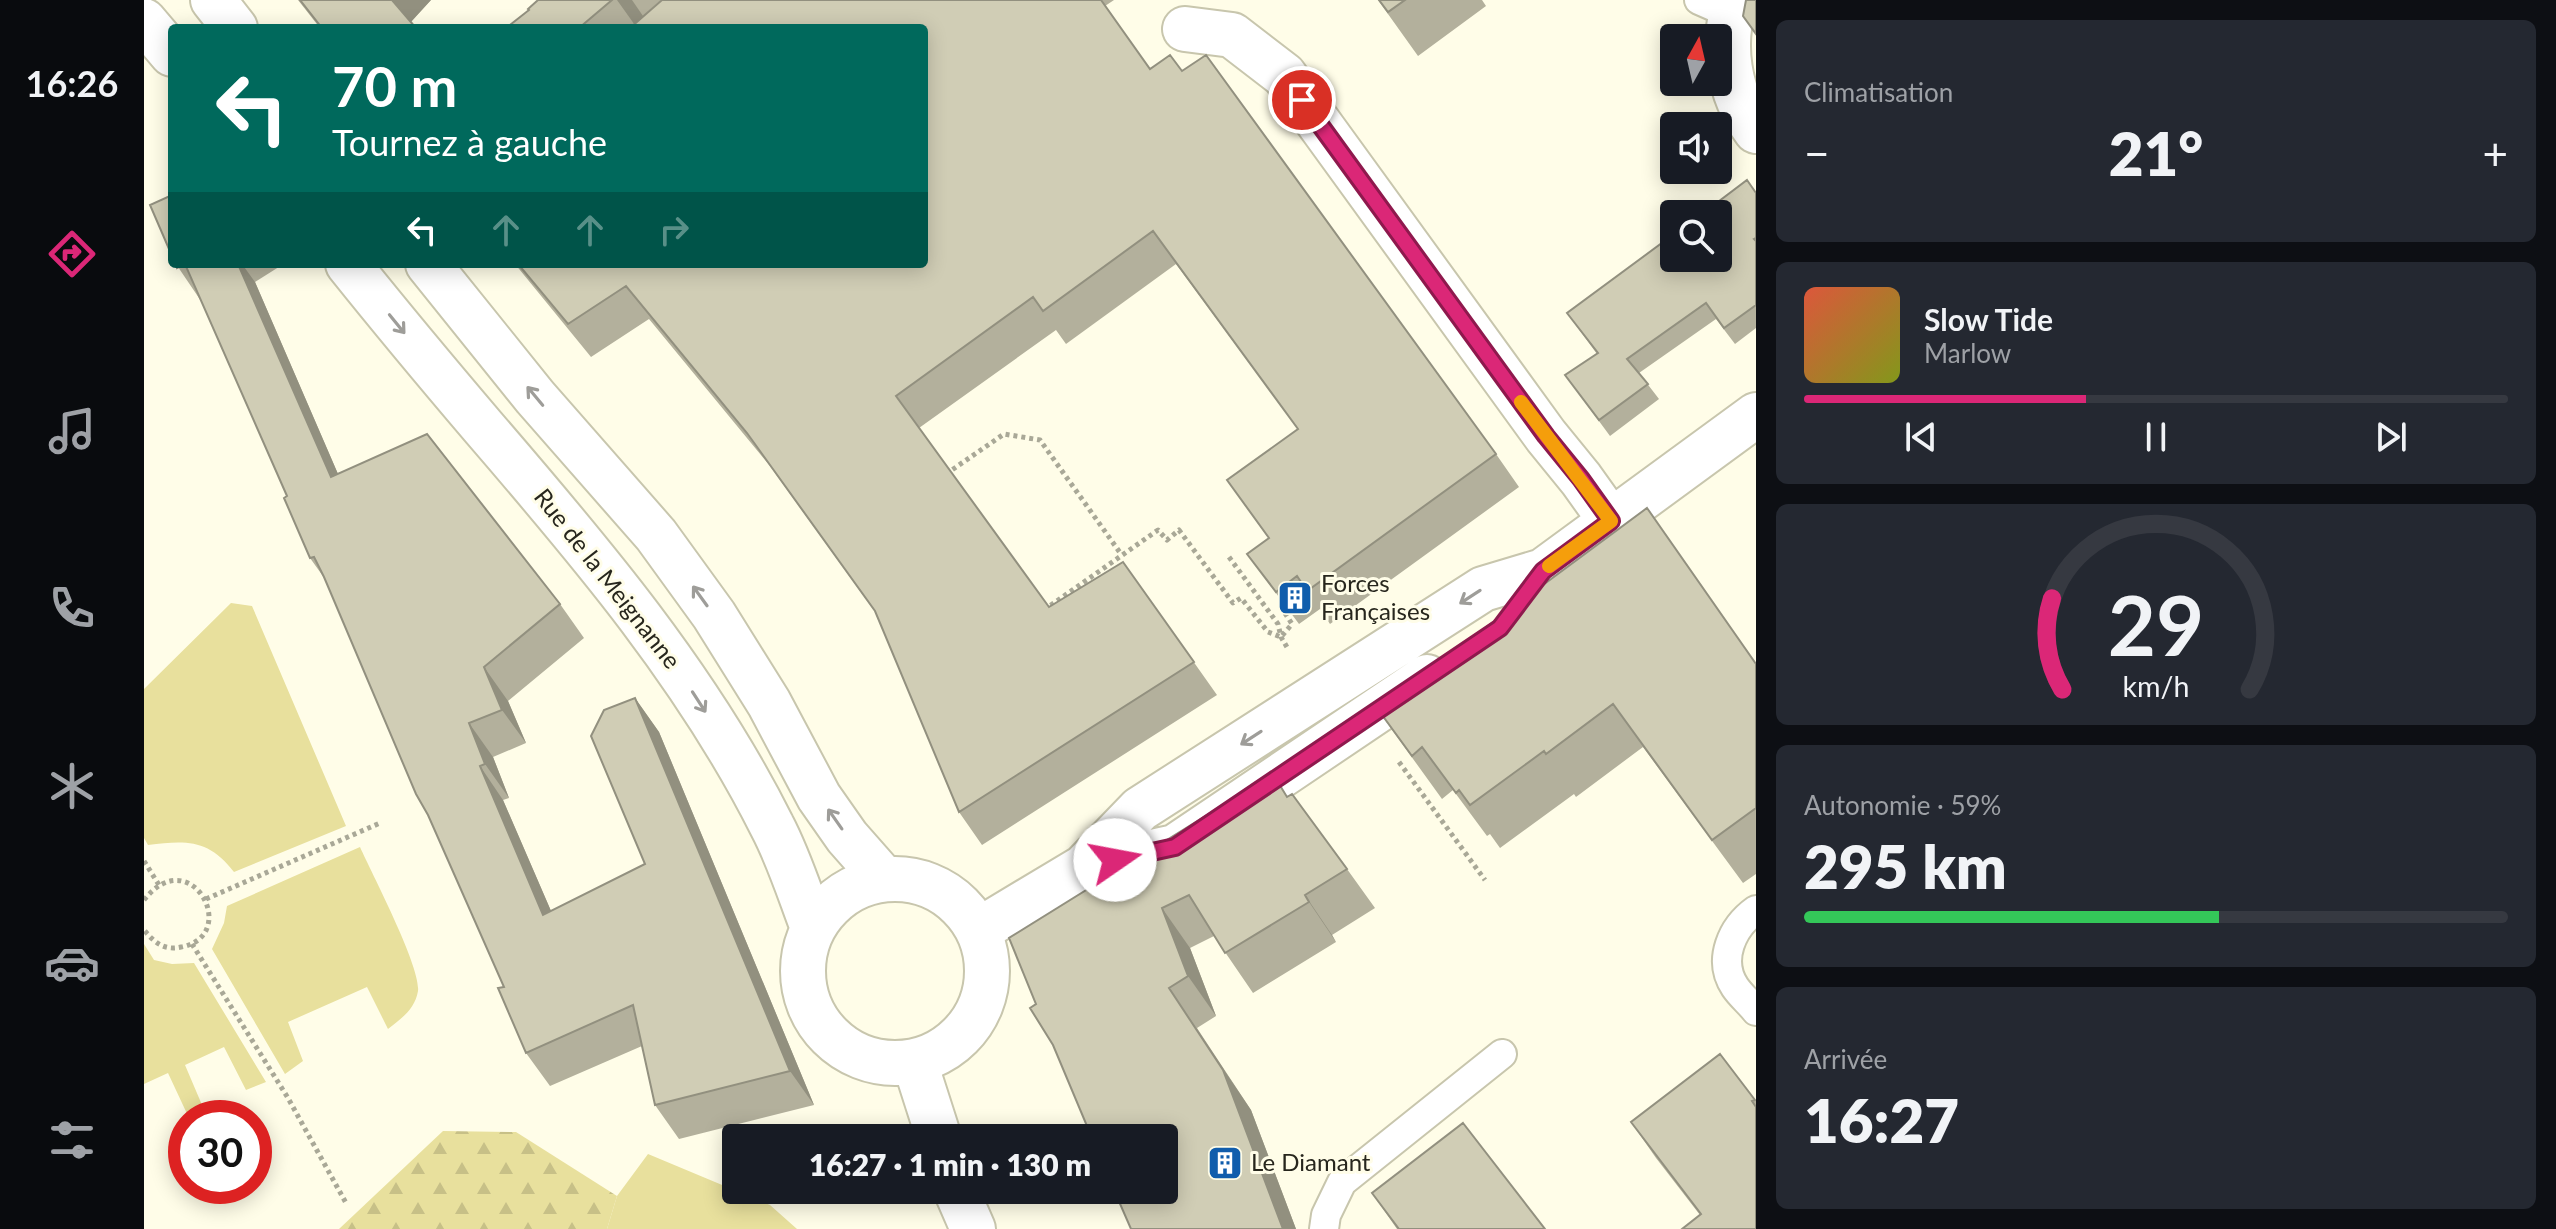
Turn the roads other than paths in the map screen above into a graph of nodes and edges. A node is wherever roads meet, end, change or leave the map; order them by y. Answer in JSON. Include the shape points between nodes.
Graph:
{"nodes":[{"id":1,"x":213,"y":0,"type":"edge"},
{"id":2,"x":1721,"y":5,"type":"edge"},
{"id":3,"x":144,"y":21,"type":"edge"},
{"id":4,"x":232,"y":24,"type":"edge"},
{"id":5,"x":1185,"y":29,"type":"dead end"},
{"id":6,"x":168,"y":49,"type":"edge"},
{"id":7,"x":1756,"y":131,"type":"edge"},
{"id":8,"x":351,"y":268,"type":"edge"},
{"id":9,"x":431,"y":268,"type":"edge"},
{"id":10,"x":1756,"y":415,"type":"edge"},
{"id":11,"x":1611,"y":521,"type":"junction"},
{"id":12,"x":1543,"y":571,"type":"junction"},
{"id":13,"x":1500,"y":628,"type":"edge"},
{"id":14,"x":1462,"y":654,"type":"edge"},
{"id":15,"x":1084,"y":867,"type":"junction"},
{"id":16,"x":884,"y":879,"type":"junction"},
{"id":17,"x":1756,"y":910,"type":"edge"},
{"id":18,"x":813,"y":928,"type":"junction"},
{"id":19,"x":979,"y":930,"type":"junction"},
{"id":20,"x":1756,"y":1011,"type":"edge"},
{"id":21,"x":1502,"y":1054,"type":"dead end"},
{"id":22,"x":915,"y":1063,"type":"junction"},
{"id":23,"x":935,"y":1124,"type":"edge"},
{"id":24,"x":962,"y":1204,"type":"edge"},
{"id":25,"x":973,"y":1229,"type":"edge"},
{"id":26,"x":1324,"y":1229,"type":"edge"}],
"edges":[{"from":1,"to":4,"type":"main road"},
{"from":2,"to":7,"type":"main road","via":[[1730,73],[1743,112]]},
{"from":3,"to":6,"type":"main road"},
{"from":5,"to":11,"type":"main road","via":[[1232,35],[1284,75]]},
{"from":8,"to":18,"type":"main road","name":"Rue de la Meignanne","one_way":true,"via":[[667,652],[773,828]]},
{"from":16,"to":9,"type":"main road","one_way":true,"via":[[819,797],[769,703],[656,535]]},
{"from":10,"to":11,"type":"main road"},
{"from":11,"to":12,"type":"main road"},
{"from":12,"to":13,"type":"main road"},
{"from":12,"to":15,"type":"main road","one_way":true,"via":[[1483,589],[1140,809]]},
{"from":14,"to":15,"type":"main road","via":[[1175,847]]},
{"from":15,"to":19,"type":"main road"},
{"from":16,"to":18,"type":"main road","via":[[850,889]]},
{"from":16,"to":19,"type":"main road","via":[[908,878],[944,891]]},
{"from":17,"to":20,"type":"lane","via":[[1733,934],[1727,957],[1735,987]]},
{"from":18,"to":22,"type":"main road","via":[[802,971],[806,999],[828,1036],[862,1057]]},
{"from":19,"to":22,"type":"main road","via":[[989,963],[987,991],[973,1022],[946,1049]]},
{"from":21,"to":26,"type":"lane","via":[[1342,1182]]},
{"from":22,"to":23,"type":"main road"},
{"from":24,"to":25,"type":"main road"}]}
